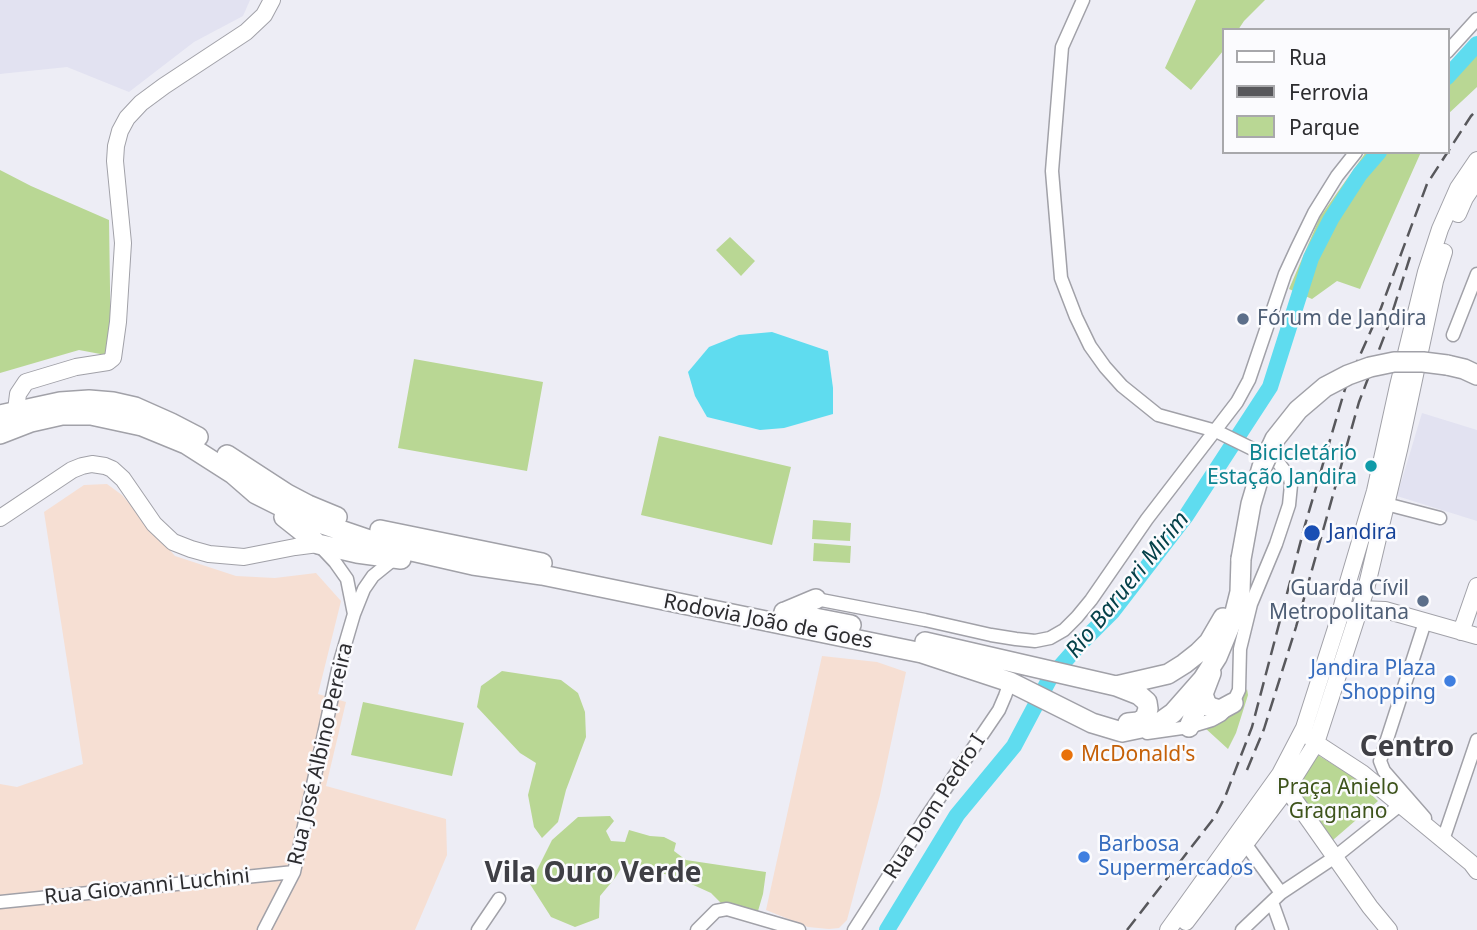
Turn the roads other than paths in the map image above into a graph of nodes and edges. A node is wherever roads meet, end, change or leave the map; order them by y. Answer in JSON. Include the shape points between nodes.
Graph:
{"nodes":[{"id":1,"x":272,"y":0,"type":"edge"},
{"id":2,"x":1083,"y":0,"type":"edge"},
{"id":3,"x":1477,"y":19,"type":"edge"},
{"id":4,"x":1449,"y":50,"type":"edge"},
{"id":5,"x":1354,"y":154,"type":"edge"},
{"id":6,"x":1477,"y":160,"type":"edge"},
{"id":7,"x":1477,"y":180,"type":"edge"},
{"id":8,"x":1477,"y":274,"type":"edge"},
{"id":9,"x":1453,"y":334,"type":"dead end"},
{"id":10,"x":1477,"y":375,"type":"edge"},
{"id":11,"x":8,"y":412,"type":"edge"},
{"id":12,"x":1219,"y":432,"type":"junction"},
{"id":13,"x":0,"y":435,"type":"edge"},
{"id":14,"x":257,"y":494,"type":"junction"},
{"id":15,"x":1386,"y":505,"type":"junction"},
{"id":16,"x":275,"y":511,"type":"junction"},
{"id":17,"x":0,"y":518,"type":"edge"},
{"id":18,"x":1440,"y":518,"type":"dead end"},
{"id":19,"x":318,"y":544,"type":"junction"},
{"id":20,"x":273,"y":552,"type":"junction"},
{"id":21,"x":394,"y":559,"type":"junction"},
{"id":22,"x":473,"y":565,"type":"junction"},
{"id":23,"x":1240,"y":567,"type":"junction"},
{"id":24,"x":1477,"y":586,"type":"edge"},
{"id":25,"x":1366,"y":589,"type":"junction"},
{"id":26,"x":820,"y":606,"type":"junction"},
{"id":27,"x":1360,"y":609,"type":"junction"},
{"id":28,"x":1385,"y":610,"type":"junction"},
{"id":29,"x":354,"y":614,"type":"junction"},
{"id":30,"x":1338,"y":622,"type":"junction"},
{"id":31,"x":1425,"y":622,"type":"junction"},
{"id":32,"x":1461,"y":632,"type":"junction"},
{"id":33,"x":1477,"y":636,"type":"edge"},
{"id":34,"x":1217,"y":657,"type":"junction"},
{"id":35,"x":1032,"y":666,"type":"junction"},
{"id":36,"x":1017,"y":686,"type":"junction"},
{"id":37,"x":1115,"y":686,"type":"junction"},
{"id":38,"x":1203,"y":694,"type":"junction"},
{"id":39,"x":1233,"y":704,"type":"junction"},
{"id":40,"x":1189,"y":727,"type":"junction"},
{"id":41,"x":1304,"y":728,"type":"junction"},
{"id":42,"x":1114,"y":730,"type":"junction"},
{"id":43,"x":1477,"y":740,"type":"edge"},
{"id":44,"x":1315,"y":743,"type":"junction"},
{"id":45,"x":1287,"y":789,"type":"junction"},
{"id":46,"x":1400,"y":805,"type":"junction"},
{"id":47,"x":1443,"y":840,"type":"junction"},
{"id":48,"x":1249,"y":849,"type":"dead end"},
{"id":49,"x":1335,"y":857,"type":"junction"},
{"id":50,"x":1475,"y":867,"type":"edge"},
{"id":51,"x":294,"y":872,"type":"junction"},
{"id":52,"x":1276,"y":897,"type":"junction"},
{"id":53,"x":499,"y":899,"type":"dead end"},
{"id":54,"x":0,"y":902,"type":"edge"},
{"id":55,"x":264,"y":930,"type":"edge"},
{"id":56,"x":478,"y":930,"type":"edge"},
{"id":57,"x":697,"y":930,"type":"edge"},
{"id":58,"x":799,"y":930,"type":"edge"},
{"id":59,"x":855,"y":930,"type":"edge"},
{"id":60,"x":1168,"y":930,"type":"edge"},
{"id":61,"x":1180,"y":930,"type":"edge"},
{"id":62,"x":1242,"y":930,"type":"edge"},
{"id":63,"x":1282,"y":930,"type":"edge"},
{"id":64,"x":1389,"y":930,"type":"edge"}],
"edges":[{"from":1,"to":11,"type":"main road","via":[[246,32],[141,103],[120,131],[116,154],[123,243],[113,358],[26,382]]},
{"from":2,"to":12,"type":"street","via":[[1062,47],[1052,171],[1066,295],[1090,346],[1122,386],[1158,415]]},
{"from":3,"to":4,"type":"street"},
{"from":5,"to":12,"type":"street","via":[[1314,214],[1285,274],[1249,380]]},
{"from":6,"to":30,"type":"main road","via":[[1458,188],[1426,272],[1376,492]]},
{"from":7,"to":15,"type":"main road","via":[[1450,233],[1435,281]]},
{"from":8,"to":9,"type":"street"},
{"from":10,"to":23,"type":"highway","bridge":true,"via":[[1447,365],[1394,362],[1325,387],[1298,410],[1275,439],[1251,504]]},
{"from":11,"to":26,"type":"highway","name":"Rodovia João de Goes","via":[[89,400],[135,407],[201,438],[287,494],[343,519],[785,612]]},
{"from":12,"to":26,"type":"street","via":[[1147,519],[1077,617],[1050,638],[1035,641],[991,635],[925,620]]},
{"from":12,"to":39,"type":"street","via":[[1277,461],[1292,485],[1276,544],[1251,604]]},
{"from":13,"to":14,"type":"highway","name":"Rodovia João de Goes","via":[[62,415],[91,415],[142,426],[186,444]]},
{"from":14,"to":16,"type":"highway"},
{"from":14,"to":22,"type":"highway","name":"Rodovia João de Goes","via":[[336,530]]},
{"from":15,"to":18,"type":"street"},
{"from":15,"to":25,"type":"main road"},
{"from":16,"to":19,"type":"highway"},
{"from":16,"to":20,"type":"main road","via":[[287,532],[285,541]]},
{"from":17,"to":20,"type":"main road","via":[[72,470],[92,464],[112,469],[123,479],[154,524],[173,542],[209,554],[244,558]]},
{"from":19,"to":20,"type":"main road"},
{"from":19,"to":21,"type":"highway"},
{"from":19,"to":29,"type":"street","name":"Rua José Albino Pereira","via":[[347,579]]},
{"from":21,"to":22,"type":"highway"},
{"from":21,"to":29,"type":"street","name":"Rua José Albino Pereira","via":[[373,576]]},
{"from":22,"to":36,"type":"highway","name":"Rodovia João de Goes","via":[[922,653]]},
{"from":23,"to":34,"type":"highway","via":[[1234,616]]},
{"from":23,"to":37,"type":"highway","via":[[1221,623],[1198,653],[1168,674]]},
{"from":24,"to":32,"type":"main road"},
{"from":25,"to":27,"type":"main road"},
{"from":25,"to":28,"type":"main road"},
{"from":26,"to":35,"type":"highway","name":"Rodovia João de Goes"},
{"from":27,"to":28,"type":"main road"},
{"from":27,"to":30,"type":"main road"},
{"from":27,"to":44,"type":"main road"},
{"from":28,"to":31,"type":"main road"},
{"from":29,"to":51,"type":"street","name":"Rua José Albino Pereira"},
{"from":30,"to":41,"type":"main road"},
{"from":31,"to":32,"type":"main road"},
{"from":31,"to":47,"type":"street","via":[[1380,761]]},
{"from":32,"to":33,"type":"main road"},
{"from":34,"to":38,"type":"highway"},
{"from":34,"to":42,"type":"highway","via":[[1203,679],[1159,723]]},
{"from":35,"to":36,"type":"highway","via":[[1012,674]]},
{"from":35,"to":37,"type":"highway","name":"Rodovia João de Goes"},
{"from":36,"to":42,"type":"highway","name":"Rodovia João de Goes"},
{"from":36,"to":59,"type":"street","name":"Rua Dom Pedro I","via":[[1005,696]]},
{"from":37,"to":42,"type":"highway","via":[[1139,695],[1148,709],[1145,718]]},
{"from":38,"to":39,"type":"highway","via":[[1210,707],[1220,710]]},
{"from":38,"to":40,"type":"highway"},
{"from":39,"to":40,"type":"street","via":[[1222,715]]},
{"from":40,"to":42,"type":"street","via":[[1133,733]]},
{"from":41,"to":44,"type":"main road"},
{"from":41,"to":60,"type":"main road","via":[[1280,774]]},
{"from":43,"to":47,"type":"street"},
{"from":44,"to":45,"type":"main road"},
{"from":44,"to":46,"type":"main road"},
{"from":45,"to":49,"type":"main road"},
{"from":45,"to":61,"type":"main road"},
{"from":46,"to":47,"type":"main road"},
{"from":46,"to":49,"type":"street"},
{"from":47,"to":50,"type":"main road"},
{"from":48,"to":52,"type":"street"},
{"from":49,"to":52,"type":"street"},
{"from":49,"to":64,"type":"main road"},
{"from":51,"to":54,"type":"street","name":"Rua Giovanni Luchini"},
{"from":51,"to":55,"type":"street","name":"Rua José Albino Pereira"},
{"from":52,"to":62,"type":"street"},
{"from":52,"to":63,"type":"street"},
{"from":53,"to":56,"type":"street"},
{"from":57,"to":58,"type":"street","via":[[716,911],[727,909]]}]}
